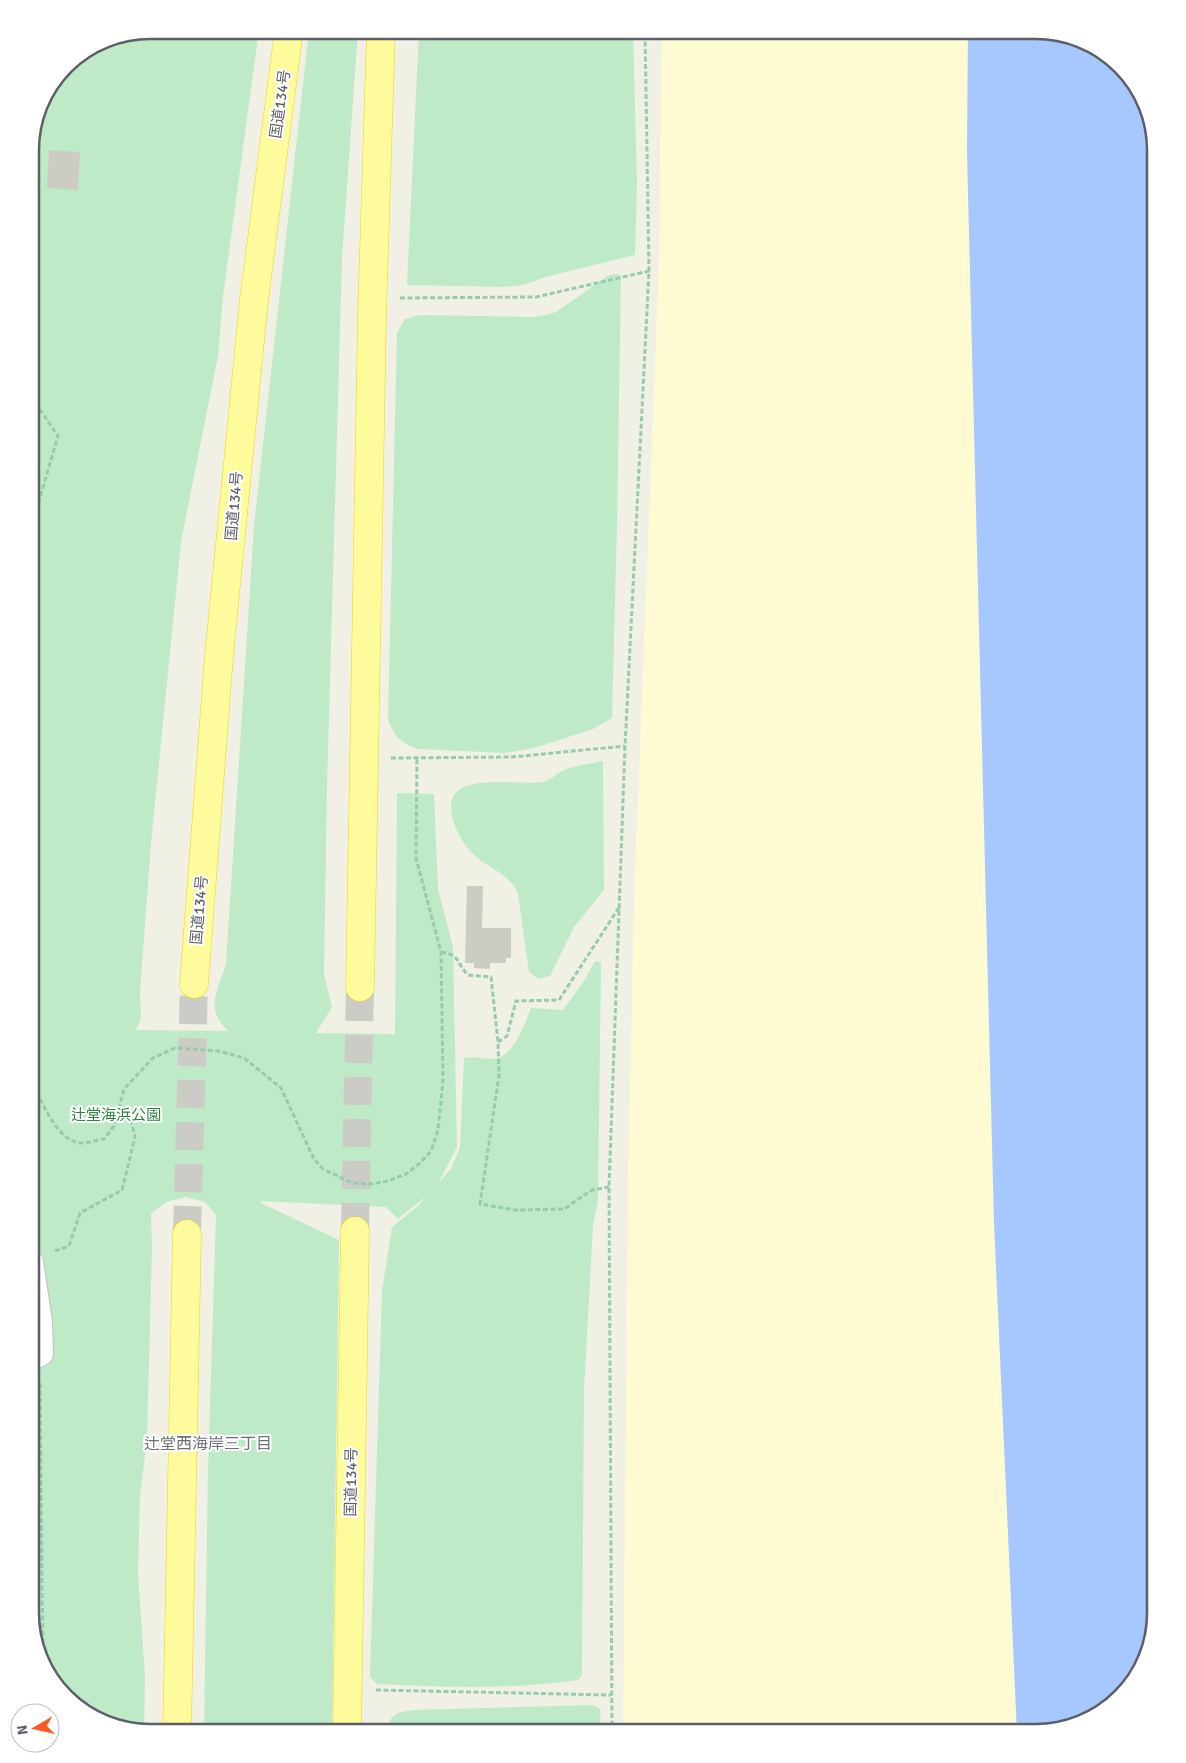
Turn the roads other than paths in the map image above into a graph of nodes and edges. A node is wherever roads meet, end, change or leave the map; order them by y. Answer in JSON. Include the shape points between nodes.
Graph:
{"nodes":[{"id":1,"x":288,"y":39,"type":"edge"},
{"id":2,"x":380,"y":39,"type":"edge"},
{"id":3,"x":194,"y":984,"type":"tunnel mouth"},
{"id":4,"x":360,"y":987,"type":"tunnel mouth"},
{"id":5,"x":355,"y":1230,"type":"tunnel mouth"},
{"id":6,"x":187,"y":1234,"type":"tunnel mouth"},
{"id":7,"x":177,"y":1724,"type":"edge"},
{"id":8,"x":347,"y":1724,"type":"edge"}],
"edges":[{"from":1,"to":3,"type":"highway","name":"国道134号","via":[[252,320],[220,656]]},
{"from":2,"to":4,"type":"highway","via":[[371,325]]},
{"from":5,"to":8,"type":"highway","name":"国道134号"},
{"from":6,"to":7,"type":"highway"}]}
